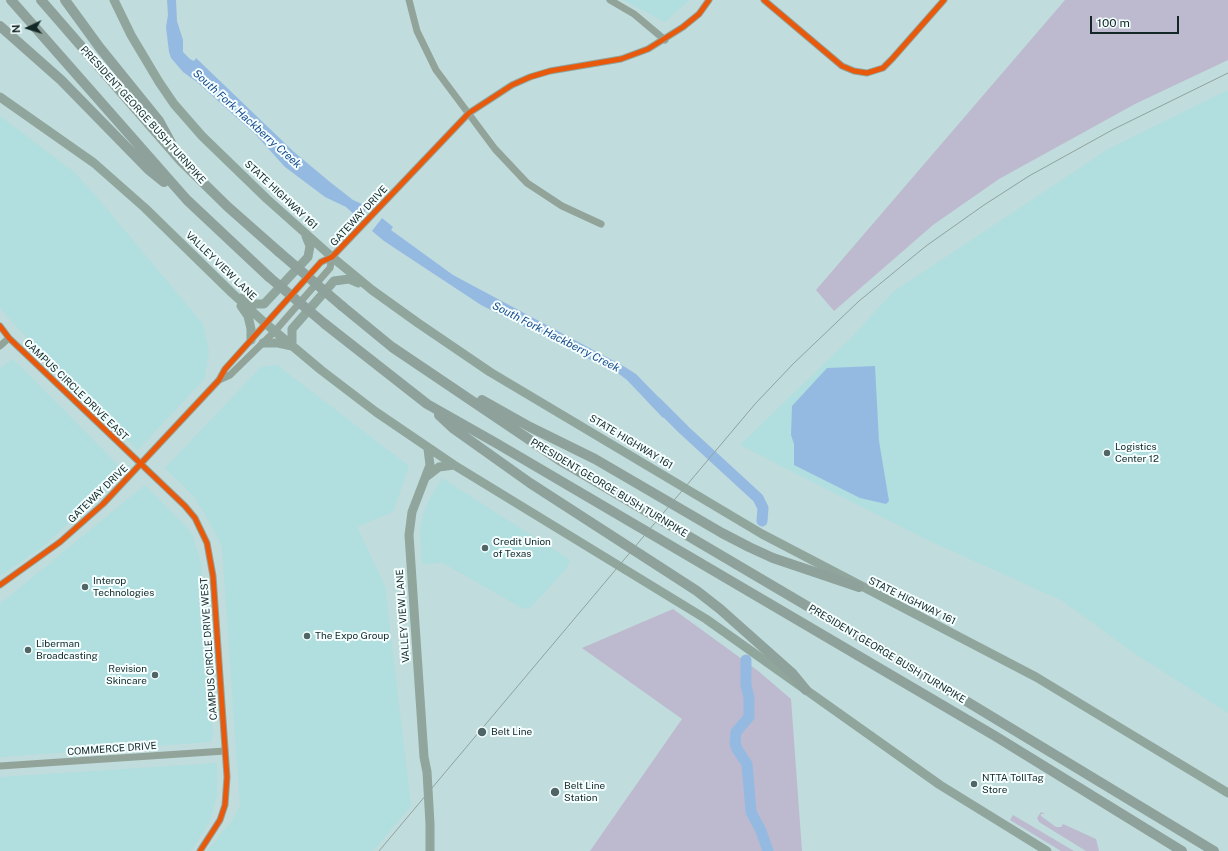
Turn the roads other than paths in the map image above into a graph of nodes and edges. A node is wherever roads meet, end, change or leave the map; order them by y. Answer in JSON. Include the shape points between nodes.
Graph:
{"nodes":[{"id":1,"x":11,"y":0,"type":"edge"},
{"id":2,"x":41,"y":0,"type":"edge"},
{"id":3,"x":65,"y":0,"type":"edge"},
{"id":4,"x":114,"y":0,"type":"edge"},
{"id":5,"x":410,"y":0,"type":"edge"},
{"id":6,"x":610,"y":0,"type":"edge"},
{"id":7,"x":709,"y":0,"type":"edge"},
{"id":8,"x":764,"y":0,"type":"edge"},
{"id":9,"x":944,"y":0,"type":"edge"},
{"id":10,"x":0,"y":26,"type":"edge"},
{"id":11,"x":665,"y":40,"type":"junction"},
{"id":12,"x":0,"y":97,"type":"edge"},
{"id":13,"x":468,"y":113,"type":"junction"},
{"id":14,"x":181,"y":161,"type":"junction"},
{"id":15,"x":187,"y":200,"type":"junction"},
{"id":16,"x":601,"y":224,"type":"dead end"},
{"id":17,"x":305,"y":233,"type":"junction"},
{"id":18,"x":332,"y":258,"type":"junction"},
{"id":19,"x":372,"y":290,"type":"junction"},
{"id":20,"x":232,"y":293,"type":"junction"},
{"id":21,"x":265,"y":323,"type":"junction"},
{"id":22,"x":0,"y":326,"type":"edge"},
{"id":23,"x":275,"y":331,"type":"junction"},
{"id":24,"x":9,"y":338,"type":"junction"},
{"id":25,"x":251,"y":340,"type":"junction"},
{"id":26,"x":263,"y":344,"type":"junction"},
{"id":27,"x":0,"y":346,"type":"edge"},
{"id":28,"x":292,"y":346,"type":"junction"},
{"id":29,"x":435,"y":376,"type":"junction"},
{"id":30,"x":219,"y":380,"type":"junction"},
{"id":31,"x":427,"y":404,"type":"junction"},
{"id":32,"x":428,"y":449,"type":"junction"},
{"id":33,"x":141,"y":465,"type":"junction"},
{"id":34,"x":454,"y":465,"type":"junction"},
{"id":35,"x":426,"y":477,"type":"junction"},
{"id":36,"x":0,"y":585,"type":"edge"},
{"id":37,"x":860,"y":587,"type":"junction"},
{"id":38,"x":806,"y":690,"type":"junction"},
{"id":39,"x":225,"y":751,"type":"junction"},
{"id":40,"x":0,"y":766,"type":"edge"},
{"id":41,"x":1228,"y":793,"type":"edge"},
{"id":42,"x":430,"y":848,"type":"edge"},
{"id":43,"x":200,"y":851,"type":"edge"},
{"id":44,"x":1047,"y":851,"type":"edge"},
{"id":45,"x":1182,"y":851,"type":"edge"},
{"id":46,"x":1214,"y":851,"type":"edge"}],
"edges":[{"from":1,"to":15,"type":"highway","name":"PRESIDENT GEORGE BUSH TURNPIKE"},
{"from":2,"to":14,"type":"highway","name":"PRESIDENT GEORGE BUSH TURNPIKE"},
{"from":3,"to":14,"type":"highway","via":[[159,122]]},
{"from":4,"to":17,"type":"main road","name":"STATE HIGHWAY 161","via":[[144,59],[174,104],[214,148]]},
{"from":5,"to":13,"type":"street","via":[[425,52]]},
{"from":6,"to":11,"type":"street","via":[[634,14]]},
{"from":7,"to":11,"type":"street","name":"GATEWAY DRIVE","via":[[699,14]]},
{"from":8,"to":9,"type":"street","via":[[842,66],[868,73],[882,68],[892,59]]},
{"from":10,"to":15,"type":"highway","via":[[81,99],[148,169]]},
{"from":11,"to":13,"type":"street","name":"GATEWAY DRIVE","via":[[621,59],[550,71],[530,77],[512,84]]},
{"from":12,"to":20,"type":"main road","name":"VALLEY VIEW LANE","via":[[94,163],[145,208]]},
{"from":13,"to":16,"type":"street","via":[[495,149],[527,183],[562,206]]},
{"from":13,"to":18,"type":"street","name":"GATEWAY DRIVE"},
{"from":14,"to":29,"type":"highway","name":"PRESIDENT GEORGE BUSH TURNPIKE","bridge":true,"via":[[228,207],[342,306],[392,347]]},
{"from":15,"to":31,"type":"highway","name":"PRESIDENT GEORGE BUSH TURNPIKE","bridge":true,"via":[[268,276]]},
{"from":17,"to":18,"type":"main road","name":"STATE HIGHWAY 161"},
{"from":17,"to":20,"type":"main road","via":[[310,246],[308,257],[264,304],[255,304]]},
{"from":18,"to":19,"type":"main road","name":"STATE HIGHWAY 161"},
{"from":18,"to":21,"type":"street","name":"GATEWAY DRIVE","via":[[322,262]]},
{"from":18,"to":23,"type":"street","name":"GATEWAY DRIVE","via":[[330,268]]},
{"from":19,"to":28,"type":"main road","via":[[349,278],[334,282],[292,329]]},
{"from":19,"to":37,"type":"main road","name":"STATE HIGHWAY 161","via":[[490,372],[762,534]]},
{"from":20,"to":21,"type":"main road","name":"VALLEY VIEW LANE"},
{"from":20,"to":25,"type":"main road","via":[[248,316]]},
{"from":21,"to":23,"type":"main road","name":"VALLEY VIEW LANE"},
{"from":21,"to":25,"type":"street","name":"GATEWAY DRIVE"},
{"from":22,"to":24,"type":"street","name":"CAMPUS CIRCLE DRIVE EAST"},
{"from":23,"to":26,"type":"street","name":"GATEWAY DRIVE"},
{"from":23,"to":28,"type":"main road","name":"VALLEY VIEW LANE"},
{"from":24,"to":27,"type":"street"},
{"from":24,"to":33,"type":"street","name":"CAMPUS CIRCLE DRIVE EAST"},
{"from":25,"to":30,"type":"street","name":"GATEWAY DRIVE","via":[[225,369]]},
{"from":26,"to":28,"type":"main road","via":[[278,343]]},
{"from":26,"to":30,"type":"street","name":"GATEWAY DRIVE","via":[[230,375]]},
{"from":28,"to":32,"type":"main road","name":"VALLEY VIEW LANE","via":[[345,390]]},
{"from":29,"to":37,"type":"highway","via":[[595,460],[728,536],[773,558]]},
{"from":29,"to":46,"type":"highway","name":"PRESIDENT GEORGE BUSH TURNPIKE","via":[[568,465],[880,649]]},
{"from":30,"to":33,"type":"street","name":"GATEWAY DRIVE"},
{"from":31,"to":38,"type":"highway","via":[[454,429],[530,483],[697,591],[792,673]]},
{"from":31,"to":45,"type":"highway","name":"PRESIDENT GEORGE BUSH TURNPIKE","via":[[496,442],[995,736]]},
{"from":32,"to":34,"type":"main road"},
{"from":32,"to":35,"type":"main road","name":"VALLEY VIEW LANE","via":[[430,463]]},
{"from":33,"to":36,"type":"street","name":"GATEWAY DRIVE","via":[[103,504],[60,542]]},
{"from":33,"to":39,"type":"street","name":"CAMPUS CIRCLE DRIVE WEST","via":[[185,506],[195,518],[207,543],[213,576]]},
{"from":34,"to":35,"type":"main road","via":[[439,467]]},
{"from":34,"to":38,"type":"main road","via":[[706,619]]},
{"from":35,"to":42,"type":"main road","name":"VALLEY VIEW LANE","via":[[412,512],[409,535],[427,772]]},
{"from":37,"to":41,"type":"main road","name":"STATE HIGHWAY 161","via":[[1036,677]]},
{"from":38,"to":44,"type":"main road","via":[[940,785]]},
{"from":39,"to":40,"type":"street","name":"COMMERCE DRIVE"},
{"from":39,"to":43,"type":"street","name":"CAMPUS CIRCLE DRIVE WEST","via":[[225,805],[220,820]]}]}
